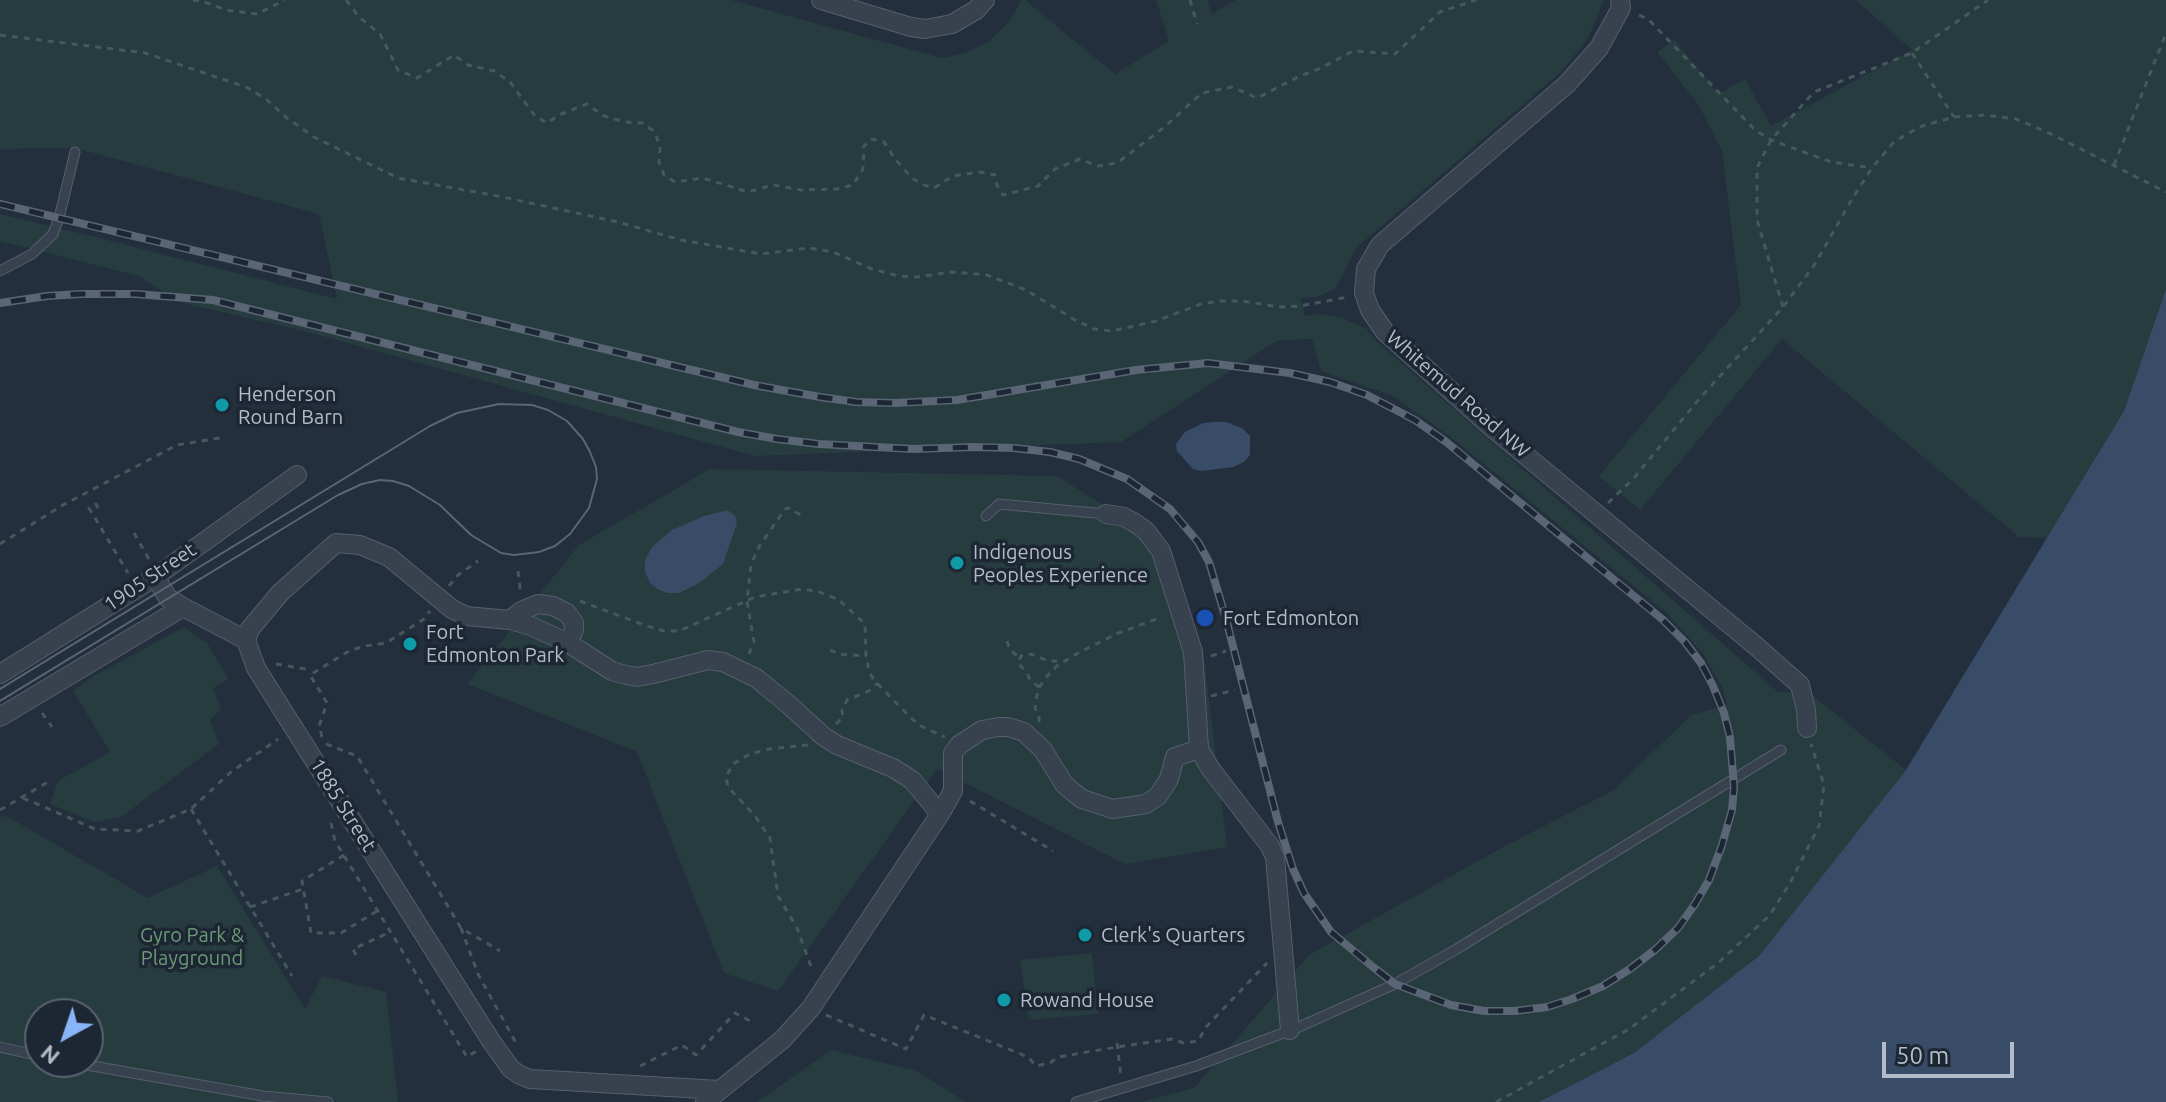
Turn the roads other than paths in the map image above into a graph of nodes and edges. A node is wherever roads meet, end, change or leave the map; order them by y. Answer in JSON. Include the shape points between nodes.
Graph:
{"nodes":[{"id":1,"x":821,"y":0,"type":"edge"},
{"id":2,"x":985,"y":0,"type":"edge"},
{"id":3,"x":1621,"y":4,"type":"edge"},
{"id":4,"x":75,"y":152,"type":"dead end"},
{"id":5,"x":0,"y":271,"type":"edge"},
{"id":6,"x":297,"y":475,"type":"dead end"},
{"id":7,"x":1106,"y":514,"type":"joint"},
{"id":8,"x":986,"y":516,"type":"dead end"},
{"id":9,"x":153,"y":569,"type":"junction"},
{"id":10,"x":183,"y":607,"type":"junction"},
{"id":11,"x":510,"y":620,"type":"junction"},
{"id":12,"x":246,"y":640,"type":"junction"},
{"id":13,"x":568,"y":643,"type":"junction"},
{"id":14,"x":0,"y":674,"type":"edge"},
{"id":15,"x":0,"y":717,"type":"edge"},
{"id":16,"x":1807,"y":728,"type":"road end"},
{"id":17,"x":1199,"y":749,"type":"junction"},
{"id":18,"x":1781,"y":750,"type":"dead end"},
{"id":19,"x":940,"y":814,"type":"junction"},
{"id":20,"x":1290,"y":1030,"type":"junction"},
{"id":21,"x":0,"y":1047,"type":"edge"},
{"id":22,"x":24,"y":1052,"type":"edge"},
{"id":23,"x":104,"y":1068,"type":"edge"},
{"id":24,"x":712,"y":1096,"type":"edge"},
{"id":25,"x":328,"y":1102,"type":"edge"},
{"id":26,"x":1076,"y":1102,"type":"edge"}],
"edges":[{"from":1,"to":2,"type":"street","via":[[925,29],[965,18]]},
{"from":3,"to":16,"type":"street","name":"Whitemud Road NW","via":[[1599,48],[1567,84],[1380,245],[1366,269],[1364,293],[1385,332],[1800,685]]},
{"from":4,"to":5,"type":"lane","via":[[53,234],[32,254]]},
{"from":6,"to":9,"type":"street","name":"1905 Street"},
{"from":7,"to":8,"type":"lane","via":[[999,504]]},
{"from":7,"to":17,"type":"street","via":[[1135,523],[1161,551],[1193,652]]},
{"from":9,"to":10,"type":"street","via":[[168,598]]},
{"from":9,"to":14,"type":"street","name":"1905 Street"},
{"from":10,"to":12,"type":"street"},
{"from":10,"to":15,"type":"street","name":"1905 Street"},
{"from":11,"to":12,"type":"street","via":[[466,616],[389,557],[360,545],[336,543],[280,593]]},
{"from":11,"to":13,"type":"street"},
{"from":11,"to":13,"type":"street","via":[[538,604],[553,606],[574,623]]},
{"from":12,"to":24,"type":"street","name":"1885 Street","via":[[253,661],[511,1069],[530,1079]]},
{"from":13,"to":19,"type":"street","via":[[612,671],[637,677],[708,660],[723,662],[756,678],[837,745],[912,780]]},
{"from":17,"to":19,"type":"street","via":[[1175,757],[1158,796],[1146,804],[1113,809],[1073,792],[1024,732],[1008,727],[982,730],[953,753],[953,791]]},
{"from":17,"to":20,"type":"street","via":[[1275,857]]},
{"from":18,"to":20,"type":"lane","via":[[1443,957]]},
{"from":19,"to":24,"type":"street","via":[[816,1001],[782,1040]]},
{"from":20,"to":26,"type":"lane","via":[[1196,1066]]},
{"from":21,"to":22,"type":"lane"},
{"from":23,"to":25,"type":"lane"}]}
